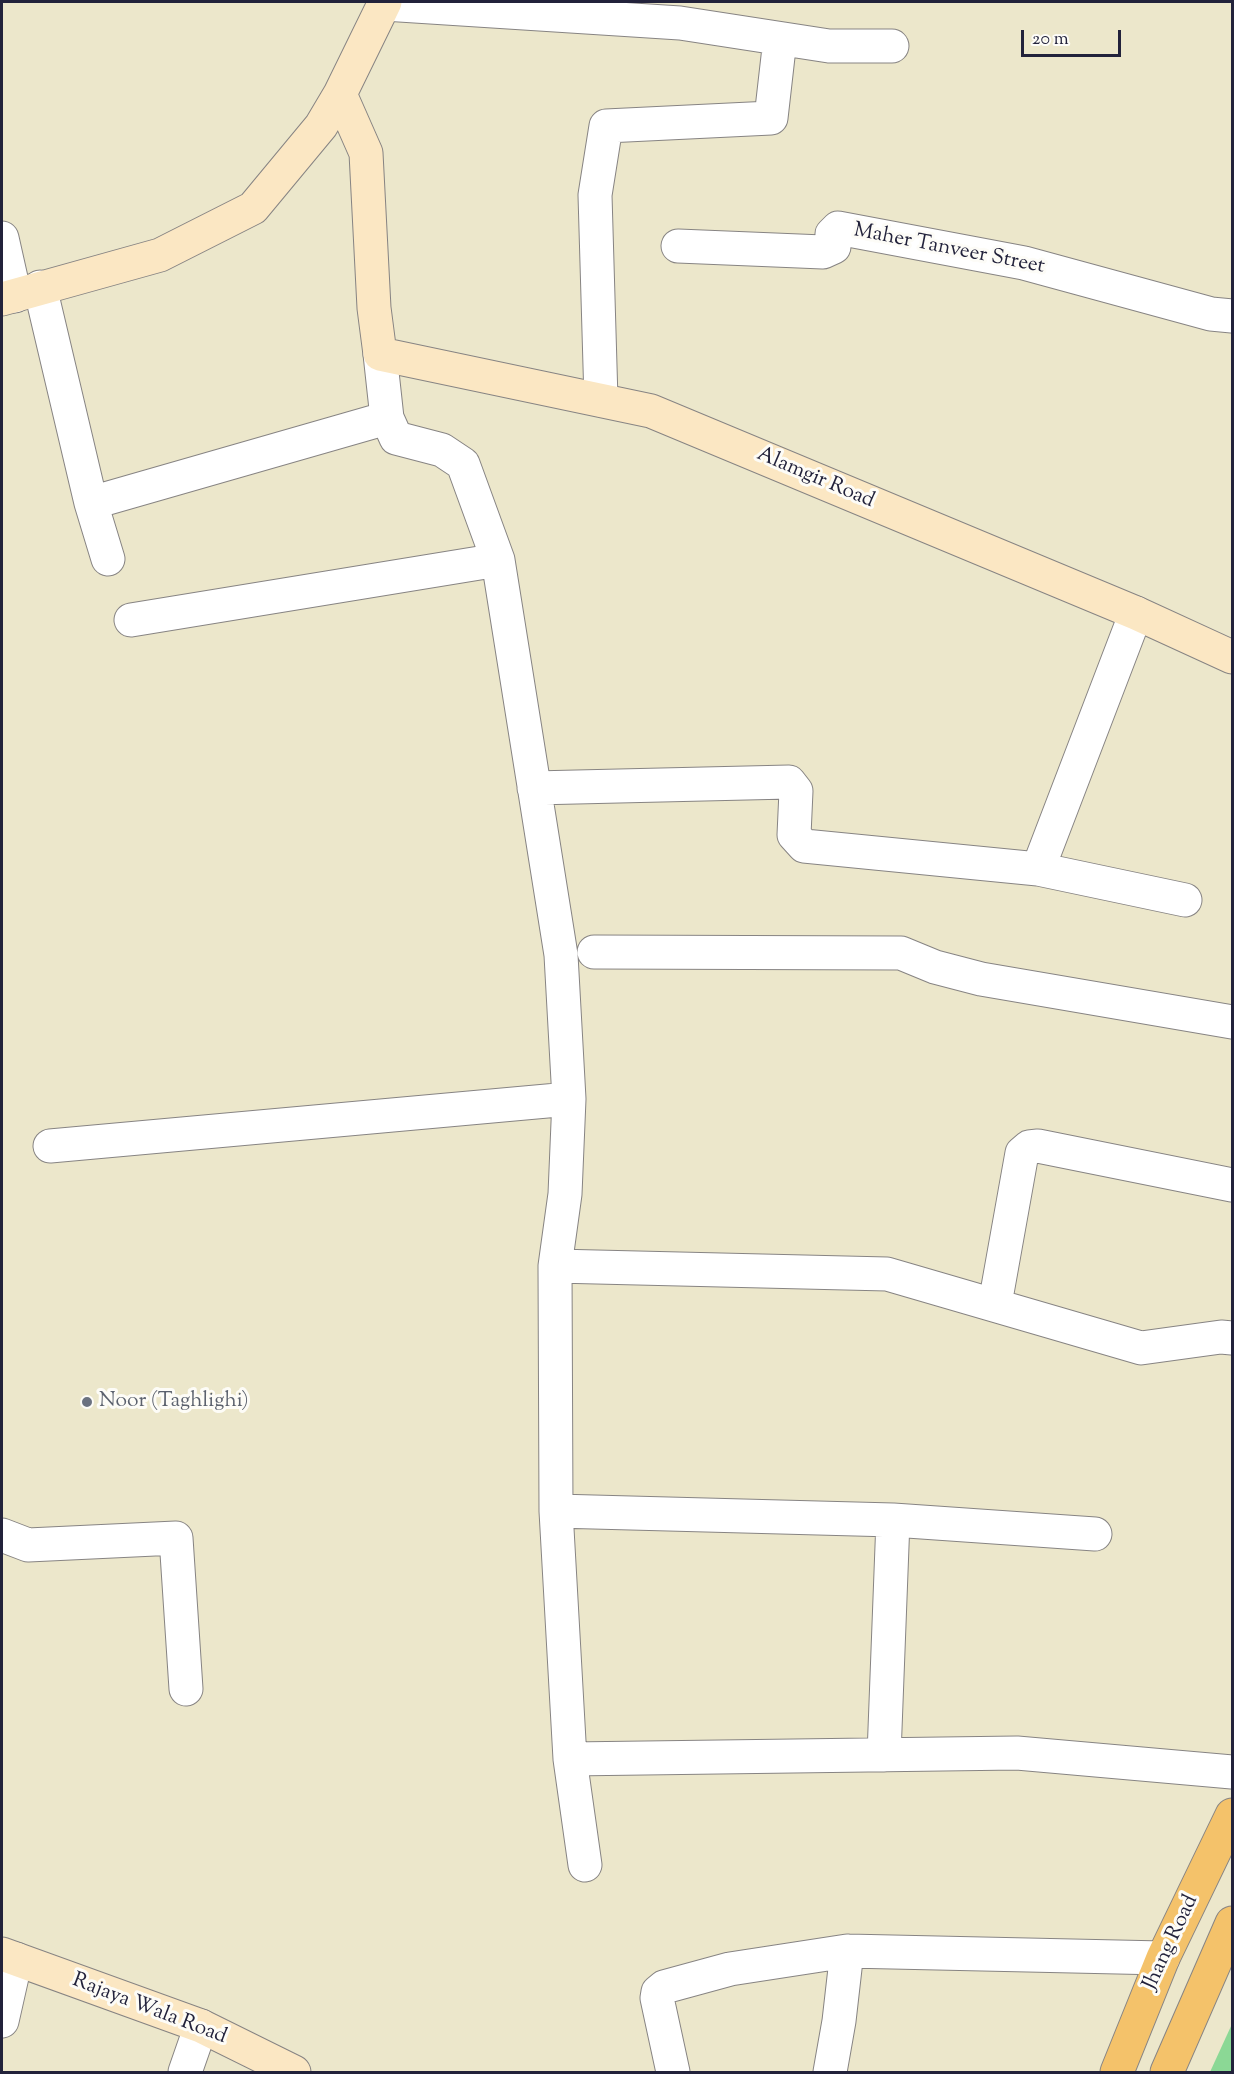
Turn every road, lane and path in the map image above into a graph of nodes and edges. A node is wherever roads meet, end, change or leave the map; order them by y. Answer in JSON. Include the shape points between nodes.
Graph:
{"nodes":[{"id":1,"x":384,"y":3,"type":"edge"},
{"id":2,"x":678,"y":12,"type":"edge"},
{"id":3,"x":780,"y":39,"type":"junction"},
{"id":4,"x":892,"y":46,"type":"dead end"},
{"id":5,"x":340,"y":94,"type":"junction"},
{"id":6,"x":2,"y":238,"type":"edge"},
{"id":7,"x":678,"y":246,"type":"dead end"},
{"id":8,"x":19,"y":294,"type":"edge"},
{"id":9,"x":1233,"y":316,"type":"edge"},
{"id":10,"x":380,"y":354,"type":"junction"},
{"id":11,"x":601,"y":400,"type":"junction"},
{"id":12,"x":387,"y":418,"type":"junction"},
{"id":13,"x":91,"y":502,"type":"junction"},
{"id":14,"x":108,"y":559,"type":"dead end"},
{"id":15,"x":498,"y":561,"type":"junction"},
{"id":16,"x":1136,"y":613,"type":"junction"},
{"id":17,"x":130,"y":620,"type":"dead end"},
{"id":18,"x":1233,"y":657,"type":"edge"},
{"id":19,"x":534,"y":788,"type":"junction"},
{"id":20,"x":1038,"y":869,"type":"junction"},
{"id":21,"x":1185,"y":900,"type":"dead end"},
{"id":22,"x":594,"y":952,"type":"dead end"},
{"id":23,"x":1233,"y":1022,"type":"edge"},
{"id":24,"x":569,"y":1099,"type":"junction"},
{"id":25,"x":50,"y":1146,"type":"dead end"},
{"id":26,"x":1232,"y":1185,"type":"edge"},
{"id":27,"x":555,"y":1266,"type":"junction"},
{"id":28,"x":994,"y":1304,"type":"junction"},
{"id":29,"x":1233,"y":1338,"type":"edge"},
{"id":30,"x":555,"y":1511,"type":"junction"},
{"id":31,"x":893,"y":1520,"type":"junction"},
{"id":32,"x":1095,"y":1534,"type":"dead end"},
{"id":33,"x":2,"y":1535,"type":"edge"},
{"id":34,"x":186,"y":1689,"type":"dead end"},
{"id":35,"x":884,"y":1755,"type":"junction"},
{"id":36,"x":570,"y":1759,"type":"junction"},
{"id":37,"x":1233,"y":1772,"type":"edge"},
{"id":38,"x":1233,"y":1815,"type":"edge"},
{"id":39,"x":585,"y":1865,"type":"dead end"},
{"id":40,"x":1233,"y":1923,"type":"edge"},
{"id":41,"x":847,"y":1951,"type":"junction"},
{"id":42,"x":9,"y":1956,"type":"edge"},
{"id":43,"x":1162,"y":1958,"type":"junction"},
{"id":44,"x":2,"y":2021,"type":"edge"},
{"id":45,"x":201,"y":2026,"type":"junction"},
{"id":46,"x":185,"y":2073,"type":"edge"},
{"id":47,"x":294,"y":2073,"type":"edge"},
{"id":48,"x":672,"y":2073,"type":"edge"},
{"id":49,"x":830,"y":2073,"type":"edge"},
{"id":50,"x":1117,"y":2073,"type":"edge"},
{"id":51,"x":1167,"y":2073,"type":"edge"}],
"edges":[{"from":1,"to":2,"type":"street"},
{"from":1,"to":5,"type":"street"},
{"from":2,"to":3,"type":"street"},
{"from":3,"to":4,"type":"street","via":[[829,46]]},
{"from":3,"to":11,"type":"street","via":[[771,118],[606,126],[595,195]]},
{"from":5,"to":8,"type":"street","via":[[321,126],[254,208],[160,255]]},
{"from":5,"to":10,"type":"street","via":[[366,153]]},
{"from":6,"to":8,"type":"street"},
{"from":7,"to":9,"type":"street","name":"Maher Tanveer Street","via":[[823,252],[834,248],[832,234],[838,228],[1024,263],[1211,314]]},
{"from":8,"to":13,"type":"street"},
{"from":10,"to":11,"type":"street","name":"Alamgir Road"},
{"from":10,"to":12,"type":"street"},
{"from":11,"to":16,"type":"street","name":"Alamgir Road","via":[[651,411]]},
{"from":12,"to":13,"type":"street"},
{"from":12,"to":15,"type":"street","via":[[396,438],[442,450],[463,464]]},
{"from":13,"to":14,"type":"street"},
{"from":15,"to":17,"type":"street"},
{"from":15,"to":19,"type":"street"},
{"from":16,"to":18,"type":"street","name":"Alamgir Road"},
{"from":16,"to":20,"type":"street"},
{"from":19,"to":20,"type":"street","via":[[789,782],[796,791],[794,835],[804,846]]},
{"from":19,"to":24,"type":"street","via":[[561,955]]},
{"from":20,"to":21,"type":"street"},
{"from":22,"to":23,"type":"street","via":[[901,953],[981,979]]},
{"from":24,"to":25,"type":"street"},
{"from":24,"to":27,"type":"street","via":[[565,1194]]},
{"from":26,"to":28,"type":"street","via":[[1029,1147],[1022,1153]]},
{"from":27,"to":28,"type":"street","via":[[887,1274]]},
{"from":27,"to":30,"type":"street"},
{"from":28,"to":29,"type":"street","via":[[1141,1348]]},
{"from":30,"to":31,"type":"street"},
{"from":30,"to":36,"type":"street"},
{"from":31,"to":32,"type":"street"},
{"from":31,"to":35,"type":"street"},
{"from":33,"to":34,"type":"street","via":[[28,1545],[176,1538]]},
{"from":35,"to":36,"type":"street"},
{"from":35,"to":37,"type":"street","via":[[1017,1753]]},
{"from":36,"to":39,"type":"street"},
{"from":38,"to":43,"type":"highway","name":"Jhang Road"},
{"from":40,"to":51,"type":"highway"},
{"from":41,"to":43,"type":"street"},
{"from":41,"to":48,"type":"street","via":[[730,1969],[664,1987],[657,1998]]},
{"from":41,"to":49,"type":"street"},
{"from":42,"to":44,"type":"street"},
{"from":42,"to":45,"type":"street","name":"Rajaya Wala Road"},
{"from":43,"to":50,"type":"highway","name":"Jhang Road"},
{"from":45,"to":46,"type":"street"},
{"from":45,"to":47,"type":"street","name":"Rajaya Wala Road"}]}
